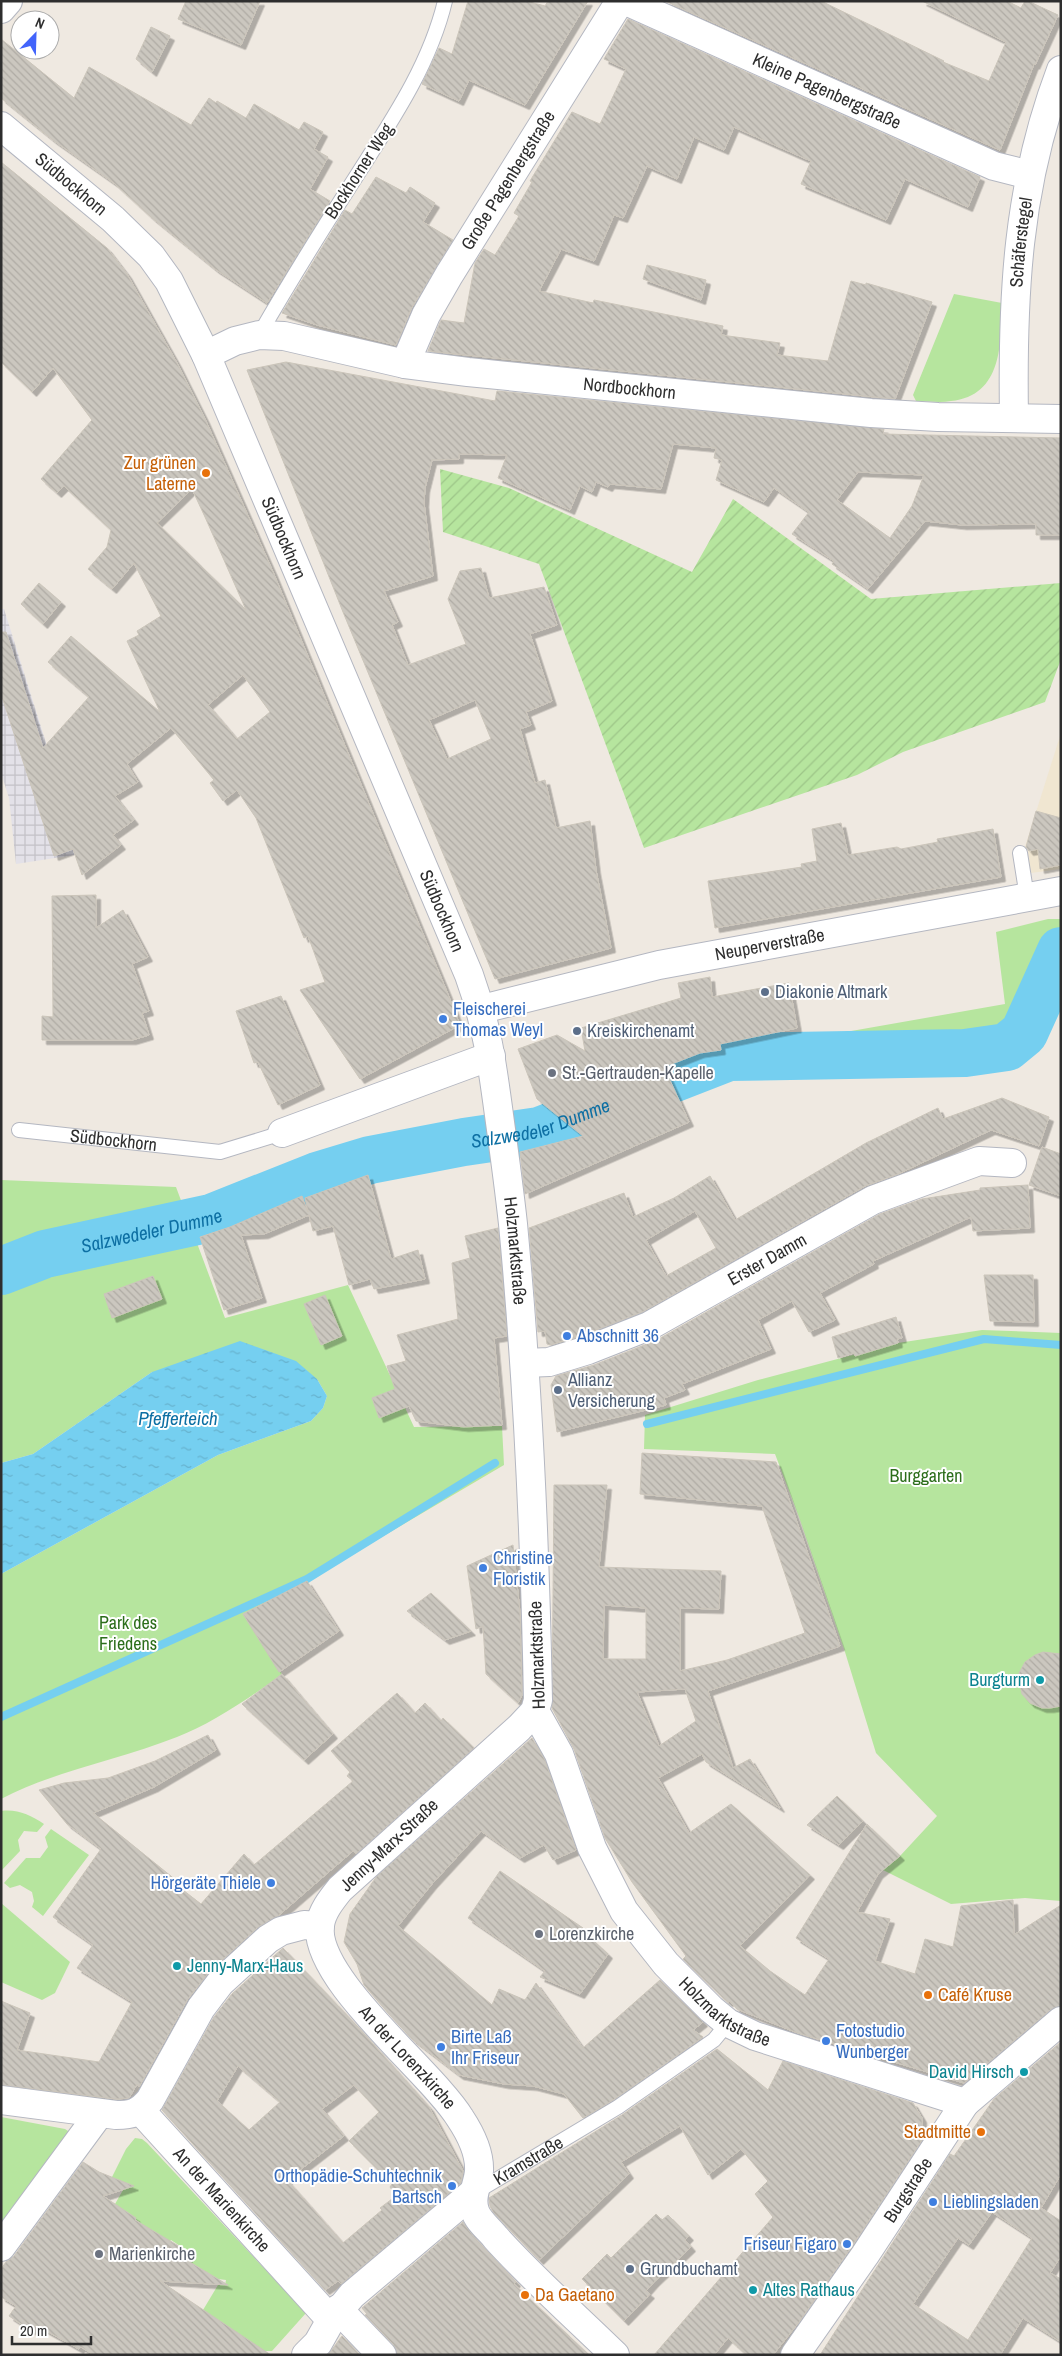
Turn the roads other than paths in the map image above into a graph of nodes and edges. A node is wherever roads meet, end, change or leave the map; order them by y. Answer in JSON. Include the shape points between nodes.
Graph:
{"nodes":[{"id":1,"x":8,"y":1,"type":"edge"},
{"id":2,"x":445,"y":1,"type":"edge"},
{"id":3,"x":620,"y":1,"type":"edge"},
{"id":4,"x":626,"y":1,"type":"edge"},
{"id":5,"x":1,"y":9,"type":"edge"},
{"id":6,"x":1061,"y":70,"type":"edge"},
{"id":7,"x":1,"y":126,"type":"edge"},
{"id":8,"x":1030,"y":175,"type":"junction"},
{"id":9,"x":259,"y":335,"type":"junction"},
{"id":10,"x":206,"y":354,"type":"junction"},
{"id":11,"x":406,"y":364,"type":"junction"},
{"id":12,"x":1014,"y":418,"type":"junction"},
{"id":13,"x":1061,"y":420,"type":"edge"},
{"id":14,"x":1020,"y":853,"type":"dead end"},
{"id":15,"x":1061,"y":891,"type":"edge"},
{"id":16,"x":1027,"y":898,"type":"junction"},
{"id":17,"x":482,"y":1009,"type":"junction"},
{"id":18,"x":491,"y":1056,"type":"junction"},
{"id":19,"x":19,"y":1130,"type":"dead end"},
{"id":20,"x":282,"y":1133,"type":"joint"},
{"id":21,"x":1012,"y":1163,"type":"dead end"},
{"id":22,"x":525,"y":1363,"type":"junction"},
{"id":23,"x":535,"y":1711,"type":"junction"},
{"id":24,"x":320,"y":1926,"type":"junction"},
{"id":25,"x":1061,"y":2021,"type":"edge"},
{"id":26,"x":728,"y":2023,"type":"junction"},
{"id":27,"x":1,"y":2100,"type":"edge"},
{"id":28,"x":965,"y":2103,"type":"junction"},
{"id":29,"x":141,"y":2111,"type":"junction"},
{"id":30,"x":99,"y":2114,"type":"junction"},
{"id":31,"x":473,"y":2193,"type":"junction"},
{"id":32,"x":1,"y":2247,"type":"edge"},
{"id":33,"x":335,"y":2314,"type":"junction"},
{"id":34,"x":306,"y":2355,"type":"edge"},
{"id":35,"x":382,"y":2355,"type":"edge"},
{"id":36,"x":615,"y":2355,"type":"edge"},
{"id":37,"x":795,"y":2355,"type":"edge"}],
"edges":[{"from":1,"to":5,"type":"street"},
{"from":2,"to":9,"type":"lane","name":"Bockhorner Weg","via":[[438,27],[403,102],[293,275]]},
{"from":3,"to":11,"type":"street","name":"Große Pagenbergstraße","via":[[449,275],[426,315]]},
{"from":4,"to":8,"type":"street","name":"Kleine Pagenbergstraße","via":[[994,166]]},
{"from":6,"to":8,"type":"street","name":"Schäferstegel"},
{"from":7,"to":10,"type":"street","name":"Südbockhorn","via":[[146,250],[169,281]]},
{"from":8,"to":12,"type":"street","name":"Schäferstegel","via":[[1015,290]]},
{"from":9,"to":10,"type":"street","name":"Nordbockhorn"},
{"from":9,"to":11,"type":"street","name":"Nordbockhorn","via":[[284,336]]},
{"from":10,"to":17,"type":"street","name":"Südbockhorn"},
{"from":11,"to":12,"type":"street","name":"Nordbockhorn","via":[[871,413]]},
{"from":12,"to":13,"type":"street","name":"Nordbockhorn"},
{"from":14,"to":16,"type":"lane"},
{"from":15,"to":16,"type":"street","name":"Neuperverstraße"},
{"from":16,"to":17,"type":"street","name":"Neuperverstraße","via":[[659,965]]},
{"from":17,"to":18,"type":"street","name":"Holzmarktstraße"},
{"from":18,"to":20,"type":"street","name":"Südbockhorn"},
{"from":18,"to":22,"type":"street","name":"Holzmarktstraße"},
{"from":19,"to":20,"type":"lane","name":"Südbockhorn","via":[[220,1152]]},
{"from":21,"to":22,"type":"street","name":"Erster Damm","via":[[979,1161],[873,1200],[649,1326],[549,1362]]},
{"from":22,"to":23,"type":"street","name":"Holzmarktstraße","via":[[538,1689]]},
{"from":23,"to":24,"type":"street","name":"Jenny-Marx-Straße","via":[[346,1883],[329,1902]]},
{"from":23,"to":26,"type":"street","name":"Holzmarktstraße","via":[[559,1754],[602,1871],[624,1911],[666,1964]]},
{"from":24,"to":29,"type":"street","via":[[304,1925],[282,1931],[268,1939],[220,1983],[201,2008]]},
{"from":24,"to":31,"type":"street","name":"An der Lorenzkirche","via":[[325,1952],[347,1988],[375,2024],[459,2116],[475,2145],[479,2170]]},
{"from":25,"to":28,"type":"street","name":"Burgstraße"},
{"from":26,"to":28,"type":"street","name":"Holzmarktstraße","via":[[772,2042]]},
{"from":26,"to":31,"type":"lane","name":"Kramstraße","via":[[714,2040],[618,2107]]},
{"from":27,"to":30,"type":"street"},
{"from":28,"to":37,"type":"street","name":"Burgstraße"},
{"from":29,"to":30,"type":"street","via":[[130,2115]]},
{"from":29,"to":33,"type":"street","name":"An der Marienkirche"},
{"from":30,"to":32,"type":"street"},
{"from":31,"to":33,"type":"street","name":"Kramstraße","via":[[352,2295]]},
{"from":31,"to":36,"type":"street","via":[[475,2213],[485,2225]]},
{"from":33,"to":34,"type":"street","via":[[318,2344]]},
{"from":33,"to":35,"type":"street","name":"An der Marienkirche"}]}
